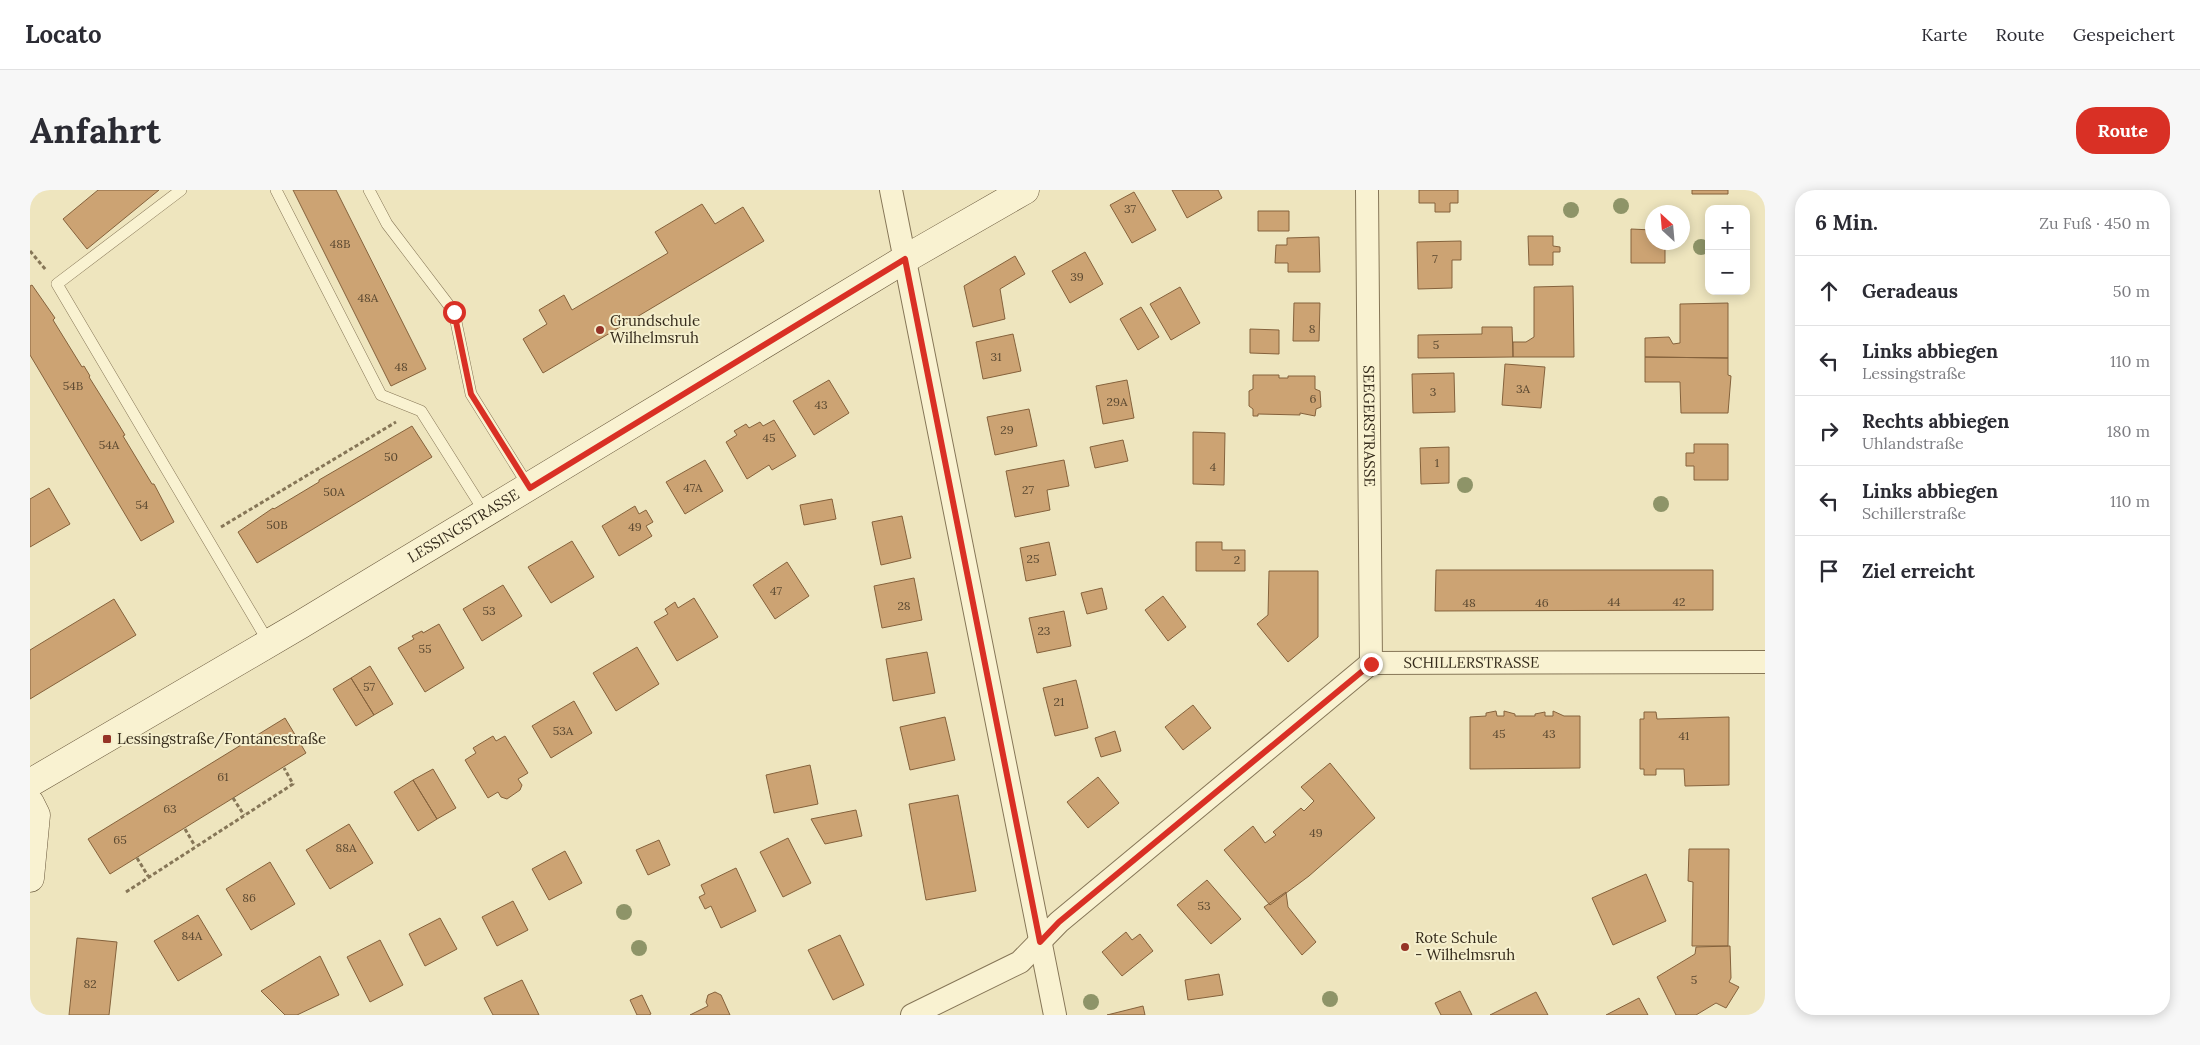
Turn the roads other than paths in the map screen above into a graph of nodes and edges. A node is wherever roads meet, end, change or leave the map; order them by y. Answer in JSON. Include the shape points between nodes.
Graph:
{"nodes":[{"id":1,"x":181,"y":190,"type":"edge"},
{"id":2,"x":276,"y":190,"type":"edge"},
{"id":3,"x":369,"y":190,"type":"edge"},
{"id":4,"x":890,"y":190,"type":"edge"},
{"id":5,"x":1025,"y":190,"type":"edge"},
{"id":6,"x":1367,"y":190,"type":"edge"},
{"id":7,"x":905,"y":259,"type":"junction"},
{"id":8,"x":530,"y":488,"type":"junction"},
{"id":9,"x":486,"y":514,"type":"junction"},
{"id":10,"x":269,"y":643,"type":"junction"},
{"id":11,"x":1765,"y":662,"type":"edge"},
{"id":12,"x":1371,"y":664,"type":"junction"},
{"id":13,"x":30,"y":783,"type":"edge"},
{"id":14,"x":30,"y":803,"type":"edge"},
{"id":15,"x":30,"y":878,"type":"edge"},
{"id":16,"x":1040,"y":942,"type":"junction"},
{"id":17,"x":912,"y":1015,"type":"edge"},
{"id":18,"x":1055,"y":1015,"type":"edge"}],
"edges":[{"from":1,"to":10,"type":"lane","via":[[58,284]]},
{"from":2,"to":9,"type":"lane","via":[[381,396],[422,411]]},
{"from":3,"to":8,"type":"lane","via":[[387,224],[454,312],[471,394]]},
{"from":4,"to":7,"type":"street"},
{"from":5,"to":7,"type":"street","name":"LESSINGSTRASSE"},
{"from":6,"to":12,"type":"street","name":"SEEGERSTRASSE"},
{"from":7,"to":8,"type":"street","name":"LESSINGSTRASSE"},
{"from":7,"to":16,"type":"street"},
{"from":8,"to":9,"type":"street","name":"LESSINGSTRASSE"},
{"from":9,"to":10,"type":"street","name":"LESSINGSTRASSE"},
{"from":10,"to":13,"type":"street","name":"LESSINGSTRASSE"},
{"from":11,"to":12,"type":"street","name":"SCHILLERSTRASSE"},
{"from":12,"to":16,"type":"street","via":[[1059,922]]},
{"from":14,"to":15,"type":"street","via":[[36,815]]},
{"from":16,"to":17,"type":"street","via":[[1020,962]]},
{"from":16,"to":18,"type":"street"}]}
